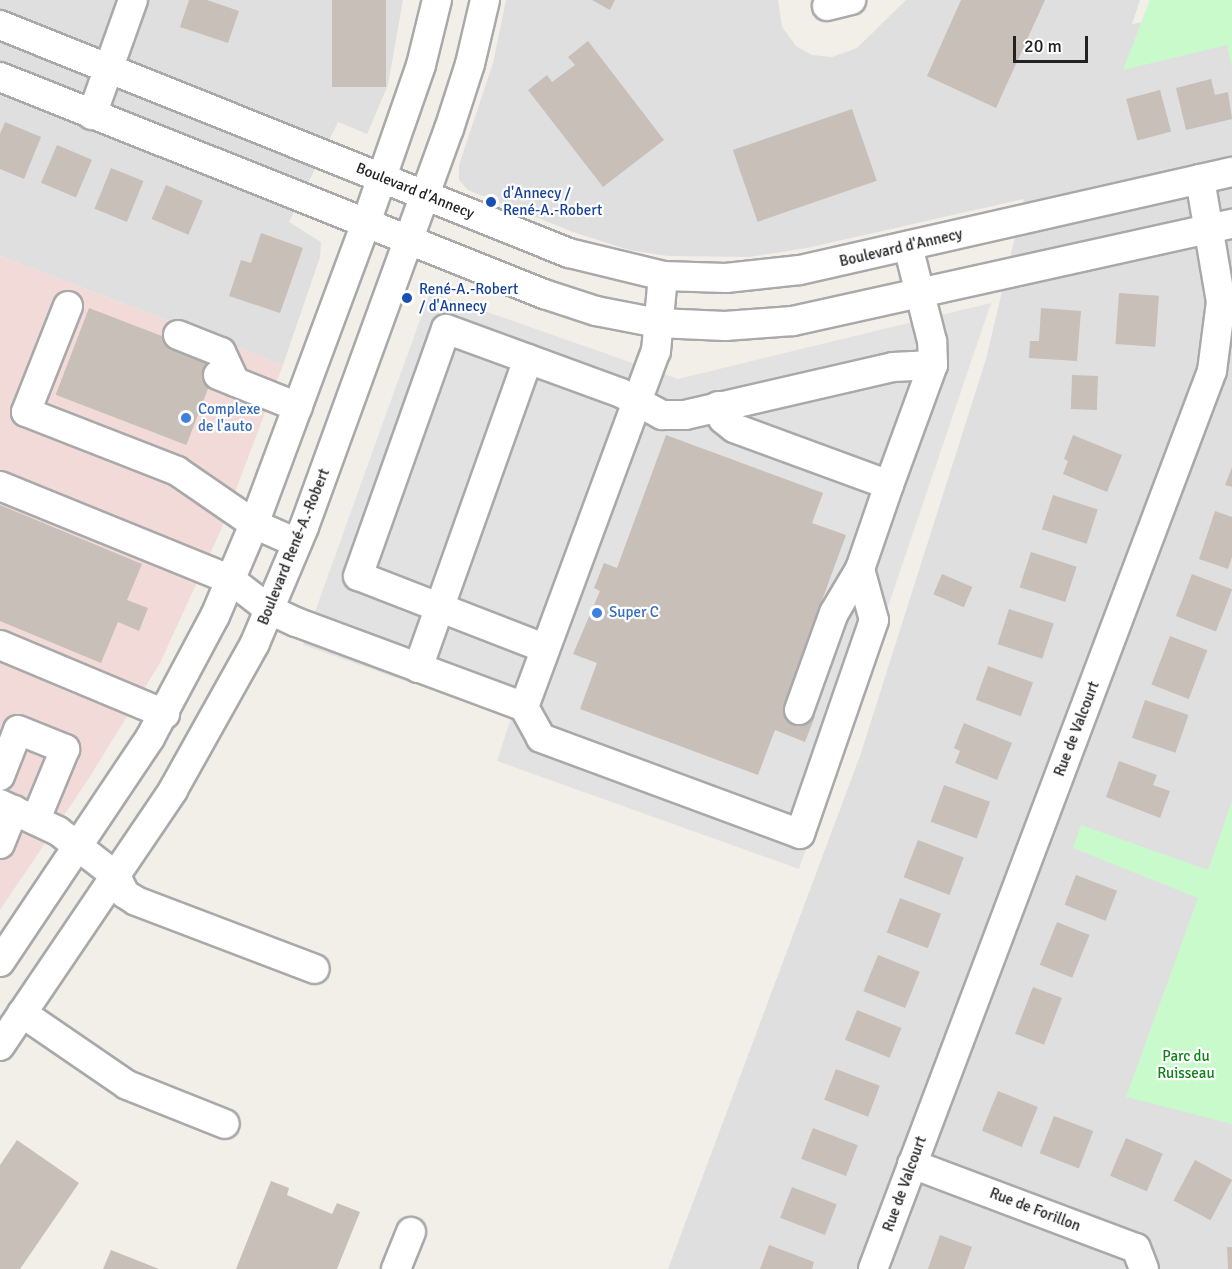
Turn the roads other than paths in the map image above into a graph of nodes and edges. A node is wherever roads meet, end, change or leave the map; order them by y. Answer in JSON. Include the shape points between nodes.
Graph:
{"nodes":[{"id":1,"x":133,"y":0,"type":"edge"},
{"id":2,"x":437,"y":0,"type":"edge"},
{"id":3,"x":485,"y":0,"type":"edge"},
{"id":4,"x":0,"y":25,"type":"edge"},
{"id":5,"x":110,"y":68,"type":"junction"},
{"id":6,"x":0,"y":77,"type":"edge"},
{"id":7,"x":92,"y":114,"type":"junction"},
{"id":8,"x":1232,"y":172,"type":"edge"},
{"id":9,"x":382,"y":177,"type":"junction"},
{"id":10,"x":1200,"y":179,"type":"junction"},
{"id":11,"x":424,"y":195,"type":"junction"},
{"id":12,"x":366,"y":223,"type":"junction"},
{"id":13,"x":1221,"y":226,"type":"edge"},
{"id":14,"x":409,"y":239,"type":"junction"},
{"id":15,"x":908,"y":246,"type":"junction"},
{"id":16,"x":663,"y":276,"type":"junction"},
{"id":17,"x":920,"y":293,"type":"junction"},
{"id":18,"x":68,"y":306,"type":"dead end"},
{"id":19,"x":658,"y":323,"type":"junction"},
{"id":20,"x":178,"y":335,"type":"dead end"},
{"id":21,"x":528,"y":359,"type":"junction"},
{"id":22,"x":933,"y":365,"type":"junction"},
{"id":23,"x":636,"y":402,"type":"junction"},
{"id":24,"x":718,"y":406,"type":"junction"},
{"id":25,"x":298,"y":407,"type":"junction"},
{"id":26,"x":889,"y":485,"type":"junction"},
{"id":27,"x":0,"y":486,"type":"edge"},
{"id":28,"x":254,"y":525,"type":"junction"},
{"id":29,"x":297,"y":543,"type":"junction"},
{"id":30,"x":860,"y":569,"type":"junction"},
{"id":31,"x":231,"y":580,"type":"junction"},
{"id":32,"x":439,"y":607,"type":"junction"},
{"id":33,"x":270,"y":610,"type":"junction"},
{"id":34,"x":0,"y":645,"type":"edge"},
{"id":35,"x":544,"y":648,"type":"junction"},
{"id":36,"x":418,"y":668,"type":"junction"},
{"id":37,"x":524,"y":707,"type":"junction"},
{"id":38,"x":799,"y":710,"type":"dead end"},
{"id":39,"x":165,"y":714,"type":"junction"},
{"id":40,"x":0,"y":776,"type":"edge"},
{"id":41,"x":17,"y":811,"type":"edge"},
{"id":42,"x":0,"y":844,"type":"edge"},
{"id":43,"x":77,"y":849,"type":"junction"},
{"id":44,"x":116,"y":876,"type":"junction"},
{"id":45,"x":0,"y":962,"type":"edge"},
{"id":46,"x":315,"y":969,"type":"dead end"},
{"id":47,"x":22,"y":1013,"type":"junction"},
{"id":48,"x":0,"y":1046,"type":"edge"},
{"id":49,"x":225,"y":1124,"type":"dead end"},
{"id":50,"x":912,"y":1164,"type":"junction"},
{"id":51,"x":411,"y":1232,"type":"dead end"},
{"id":52,"x":396,"y":1269,"type":"edge"},
{"id":53,"x":873,"y":1269,"type":"edge"},
{"id":54,"x":1144,"y":1269,"type":"edge"}],
"edges":[{"from":1,"to":5,"type":"street"},
{"from":2,"to":9,"type":"street","via":[[421,65]]},
{"from":3,"to":11,"type":"street","name":"Boulevard René-A.-Robert","via":[[464,86]]},
{"from":4,"to":5,"type":"street","name":"Boulevard d'Annecy"},
{"from":5,"to":7,"type":"street"},
{"from":5,"to":9,"type":"street","name":"Boulevard d'Annecy"},
{"from":6,"to":7,"type":"street"},
{"from":7,"to":12,"type":"street"},
{"from":8,"to":10,"type":"street","name":"Boulevard d'Annecy"},
{"from":9,"to":11,"type":"street","name":"Boulevard d'Annecy"},
{"from":9,"to":12,"type":"street"},
{"from":10,"to":13,"type":"street","name":"Rue de Valcourt"},
{"from":10,"to":15,"type":"street","name":"Boulevard d'Annecy"},
{"from":11,"to":14,"type":"street","name":"Boulevard René-A.-Robert"},
{"from":11,"to":16,"type":"street","name":"Boulevard d'Annecy","via":[[569,253]]},
{"from":12,"to":14,"type":"street"},
{"from":12,"to":25,"type":"street"},
{"from":13,"to":17,"type":"street"},
{"from":13,"to":50,"type":"street","name":"Rue de Valcourt","via":[[1221,319],[1206,389]]},
{"from":14,"to":19,"type":"street","via":[[576,305]]},
{"from":14,"to":29,"type":"street","name":"Boulevard René-A.-Robert"},
{"from":15,"to":16,"type":"street","name":"Boulevard d'Annecy","via":[[760,276]]},
{"from":15,"to":17,"type":"street"},
{"from":16,"to":19,"type":"street"},
{"from":17,"to":19,"type":"street","via":[[770,324]]},
{"from":17,"to":22,"type":"street","via":[[934,352]]},
{"from":18,"to":28,"type":"street","via":[[26,412],[177,471]]},
{"from":19,"to":23,"type":"street","via":[[656,351]]},
{"from":20,"to":25,"type":"street","via":[[221,352],[226,379]]},
{"from":21,"to":23,"type":"street"},
{"from":21,"to":32,"type":"street"},
{"from":21,"to":32,"type":"street","via":[[446,329],[358,576]]},
{"from":22,"to":24,"type":"street","via":[[893,367]]},
{"from":22,"to":26,"type":"street"},
{"from":23,"to":24,"type":"street","via":[[652,411],[675,415]]},
{"from":23,"to":35,"type":"street"},
{"from":24,"to":26,"type":"street","via":[[723,418],[734,428]]},
{"from":25,"to":28,"type":"street"},
{"from":26,"to":30,"type":"street"},
{"from":27,"to":31,"type":"street"},
{"from":28,"to":29,"type":"street"},
{"from":28,"to":31,"type":"street"},
{"from":29,"to":33,"type":"street","name":"Boulevard René-A.-Robert"},
{"from":30,"to":37,"type":"street","via":[[874,620],[800,834],[541,738]]},
{"from":30,"to":38,"type":"street","via":[[834,613]]},
{"from":31,"to":33,"type":"street"},
{"from":31,"to":39,"type":"street"},
{"from":32,"to":35,"type":"street"},
{"from":32,"to":36,"type":"street"},
{"from":33,"to":36,"type":"street"},
{"from":33,"to":44,"type":"street","name":"Boulevard René-A.-Robert","via":[[211,728]]},
{"from":34,"to":39,"type":"street"},
{"from":35,"to":37,"type":"street"},
{"from":36,"to":37,"type":"street"},
{"from":39,"to":43,"type":"street"},
{"from":40,"to":41,"type":"street","via":[[18,730],[65,749]]},
{"from":41,"to":42,"type":"street"},
{"from":41,"to":43,"type":"street","via":[[58,831]]},
{"from":43,"to":44,"type":"street"},
{"from":43,"to":45,"type":"street"},
{"from":44,"to":46,"type":"street","via":[[125,894],[145,906]]},
{"from":44,"to":47,"type":"street","name":"Boulevard René-A.-Robert"},
{"from":47,"to":48,"type":"street","name":"Boulevard René-A.-Robert"},
{"from":47,"to":49,"type":"street","via":[[127,1085]]},
{"from":50,"to":53,"type":"street","name":"Rue de Valcourt"},
{"from":50,"to":54,"type":"street","name":"Rue de Forillon","via":[[1136,1248]]},
{"from":51,"to":52,"type":"street"}]}
